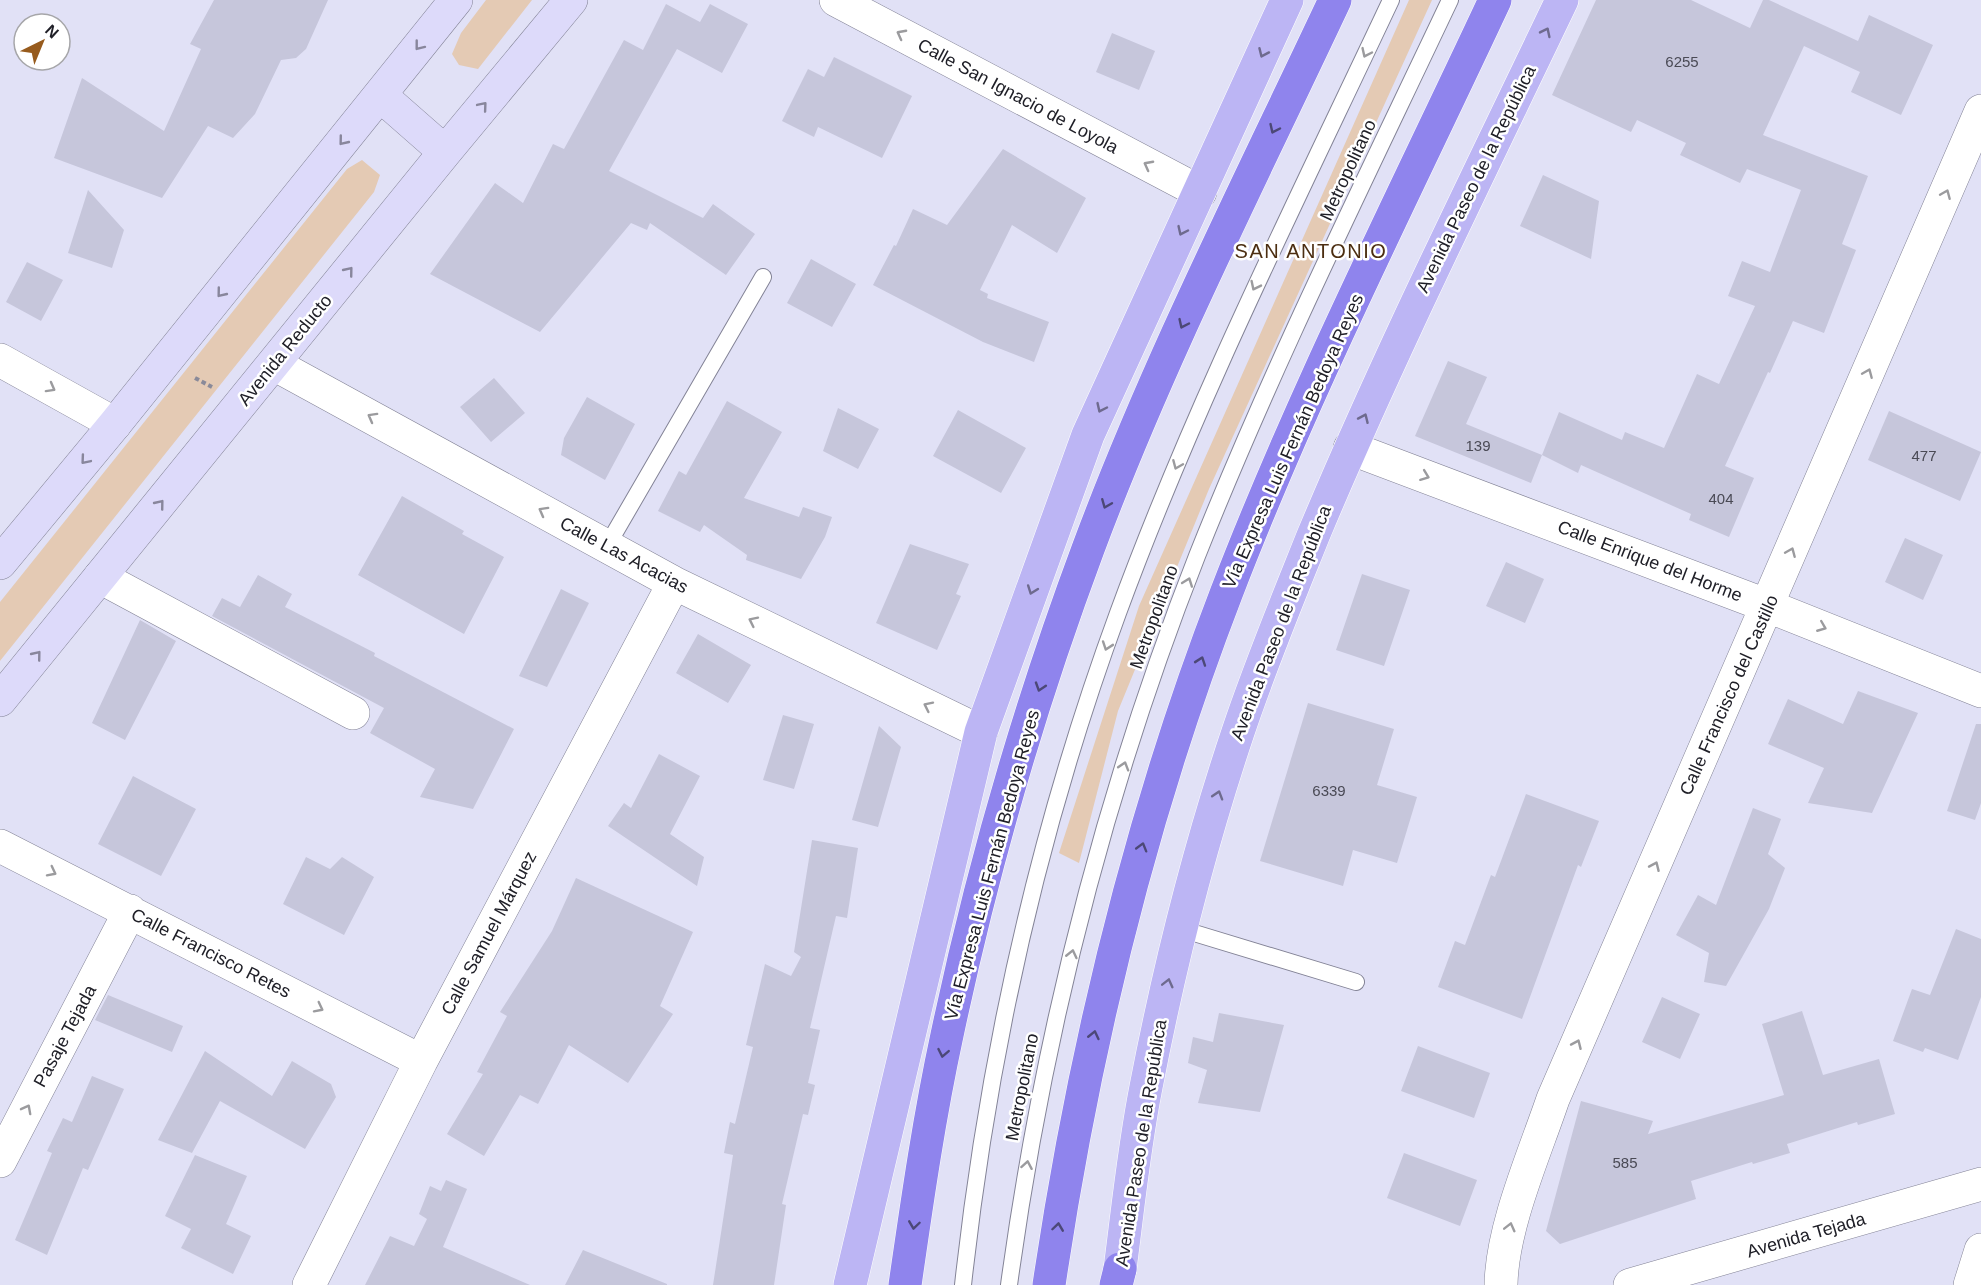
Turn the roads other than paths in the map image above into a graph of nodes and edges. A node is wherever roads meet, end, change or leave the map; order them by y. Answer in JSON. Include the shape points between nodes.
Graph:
{"nodes":[{"id":1,"x":456,"y":0,"type":"edge"},
{"id":2,"x":571,"y":0,"type":"edge"},
{"id":3,"x":836,"y":0,"type":"edge"},
{"id":4,"x":1287,"y":0,"type":"edge"},
{"id":5,"x":1335,"y":0,"type":"edge"},
{"id":6,"x":1391,"y":0,"type":"edge"},
{"id":7,"x":1450,"y":0,"type":"edge"},
{"id":8,"x":1496,"y":0,"type":"edge"},
{"id":9,"x":1562,"y":0,"type":"edge"},
{"id":10,"x":380,"y":96,"type":"junction"},
{"id":11,"x":1981,"y":111,"type":"edge"},
{"id":12,"x":445,"y":152,"type":"junction"},
{"id":13,"x":1200,"y":192,"type":"junction"},
{"id":14,"x":763,"y":277,"type":"dead end"},
{"id":15,"x":0,"y":360,"type":"edge"},
{"id":16,"x":274,"y":364,"type":"junction"},
{"id":17,"x":115,"y":424,"type":"junction"},
{"id":18,"x":1350,"y":448,"type":"junction"},
{"id":19,"x":607,"y":546,"type":"junction"},
{"id":20,"x":0,"y":563,"type":"edge"},
{"id":21,"x":100,"y":577,"type":"junction"},
{"id":22,"x":674,"y":583,"type":"junction"},
{"id":23,"x":1768,"y":606,"type":"junction"},
{"id":24,"x":1981,"y":691,"type":"edge"},
{"id":25,"x":0,"y":700,"type":"edge"},
{"id":26,"x":353,"y":713,"type":"dead end"},
{"id":27,"x":981,"y":732,"type":"junction"},
{"id":28,"x":0,"y":846,"type":"edge"},
{"id":29,"x":130,"y":911,"type":"junction"},
{"id":30,"x":1181,"y":929,"type":"junction"},
{"id":31,"x":1356,"y":982,"type":"dead end"},
{"id":32,"x":421,"y":1061,"type":"junction"},
{"id":33,"x":0,"y":1161,"type":"edge"},
{"id":34,"x":1981,"y":1184,"type":"edge"},
{"id":35,"x":1981,"y":1250,"type":"edge"},
{"id":36,"x":1119,"y":1280,"type":"edge"},
{"id":37,"x":309,"y":1285,"type":"edge"},
{"id":38,"x":850,"y":1285,"type":"edge"},
{"id":39,"x":905,"y":1285,"type":"edge"},
{"id":40,"x":963,"y":1285,"type":"edge"},
{"id":41,"x":1009,"y":1285,"type":"edge"},
{"id":42,"x":1049,"y":1285,"type":"edge"},
{"id":43,"x":1502,"y":1285,"type":"edge"},
{"id":44,"x":1630,"y":1285,"type":"edge"},
{"id":45,"x":1970,"y":1285,"type":"edge"}],
"edges":[{"from":1,"to":10,"type":"main road","one_way":true},
{"from":12,"to":2,"type":"main road","name":"Avenida Reducto","one_way":true},
{"from":13,"to":3,"type":"street","name":"Calle San Ignacio de Loyola","one_way":true},
{"from":4,"to":13,"type":"main road","one_way":true},
{"from":5,"to":39,"type":"highway","name":"Vía Expresa Luis Fernán Bedoya Reyes","one_way":true,"via":[[1132,437],[1048,662],[972,925],[922,1167]]},
{"from":6,"to":40,"type":"lane","name":"Metropolitano","one_way":true,"via":[[1195,421],[1122,603],[1089,700],[1038,876],[1009,999],[985,1125]]},
{"from":41,"to":7,"type":"lane","name":"Metropolitano","one_way":true,"via":[[1036,1115],[1076,934],[1109,814],[1158,662],[1238,456]]},
{"from":42,"to":8,"type":"highway","name":"Vía Expresa Luis Fernán Bedoya Reyes","one_way":true,"via":[[1076,1118],[1103,997],[1154,804],[1202,659],[1266,492]]},
{"from":18,"to":9,"type":"main road","name":"Avenida Paseo de la República","one_way":true},
{"from":10,"to":12,"type":"main road"},
{"from":10,"to":17,"type":"main road","one_way":true},
{"from":23,"to":11,"type":"street","name":"Calle Francisco del Castillo","one_way":true},
{"from":16,"to":12,"type":"main road","name":"Avenida Reducto","one_way":true},
{"from":13,"to":27,"type":"main road","one_way":true,"via":[[1088,435]]},
{"from":14,"to":19,"type":"lane"},
{"from":15,"to":17,"type":"street","one_way":true},
{"from":19,"to":16,"type":"street","name":"Calle Las Acacias","one_way":true},
{"from":21,"to":16,"type":"main road","name":"Avenida Reducto","one_way":true},
{"from":17,"to":20,"type":"main road","one_way":true},
{"from":18,"to":23,"type":"street","name":"Calle Enrique del Horme","one_way":true},
{"from":30,"to":18,"type":"main road","name":"Avenida Paseo de la República","one_way":true,"via":[[1237,734]]},
{"from":19,"to":22,"type":"street","name":"Calle Las Acacias"},
{"from":25,"to":21,"type":"main road","name":"Avenida Reducto","one_way":true},
{"from":21,"to":26,"type":"street"},
{"from":27,"to":22,"type":"street","name":"Calle Las Acacias","one_way":true},
{"from":22,"to":32,"type":"street","name":"Calle Samuel Márquez"},
{"from":23,"to":24,"type":"street","name":"Calle Enrique del Horme","one_way":true},
{"from":43,"to":23,"type":"street","name":"Calle Francisco del Castillo","one_way":true,"via":[[1510,1226],[1553,1099]]},
{"from":27,"to":38,"type":"main road"},
{"from":28,"to":29,"type":"street","name":"Calle Francisco Retes","one_way":true},
{"from":29,"to":32,"type":"street","name":"Calle Francisco Retes","one_way":true},
{"from":33,"to":29,"type":"street","name":"Pasaje Tejada","one_way":true},
{"from":30,"to":31,"type":"lane"},
{"from":36,"to":30,"type":"main road","name":"Avenida Paseo de la República","one_way":true,"via":[[1145,1091]]},
{"from":32,"to":37,"type":"street","name":"Calle Samuel Márquez"},
{"from":34,"to":44,"type":"street","name":"Avenida Tejada"},
{"from":35,"to":45,"type":"street"}]}
